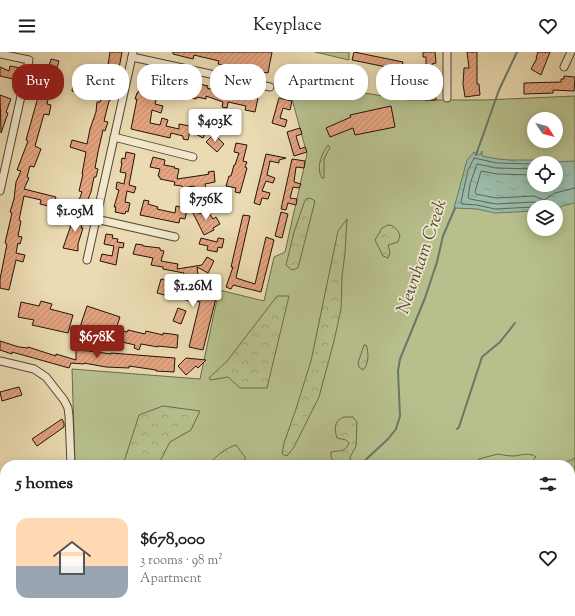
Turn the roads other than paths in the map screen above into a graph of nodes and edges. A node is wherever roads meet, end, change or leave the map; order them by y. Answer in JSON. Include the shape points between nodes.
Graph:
{"nodes":[{"id":1,"x":446,"y":52,"type":"edge"},
{"id":2,"x":571,"y":52,"type":"edge"},
{"id":3,"x":0,"y":54,"type":"edge"},
{"id":4,"x":132,"y":54,"type":"edge"},
{"id":5,"x":564,"y":67,"type":"dead end"},
{"id":6,"x":270,"y":87,"type":"dead end"},
{"id":7,"x":447,"y":98,"type":"dead end"},
{"id":8,"x":114,"y":138,"type":"junction"},
{"id":9,"x":193,"y":156,"type":"dead end"},
{"id":10,"x":0,"y":191,"type":"edge"},
{"id":11,"x":96,"y":219,"type":"junction"},
{"id":12,"x":176,"y":237,"type":"dead end"},
{"id":13,"x":87,"y":260,"type":"dead end"},
{"id":14,"x":0,"y":361,"type":"edge"},
{"id":15,"x":71,"y":460,"type":"edge"}],
"edges":[{"from":1,"to":7,"type":"street"},
{"from":2,"to":5,"type":"street"},
{"from":3,"to":10,"type":"street","via":[[29,60]]},
{"from":4,"to":6,"type":"street"},
{"from":4,"to":8,"type":"street"},
{"from":8,"to":9,"type":"street"},
{"from":8,"to":11,"type":"street"},
{"from":11,"to":12,"type":"street"},
{"from":11,"to":13,"type":"street"},
{"from":14,"to":15,"type":"street","via":[[34,368],[46,377],[64,400],[69,416]]}]}
